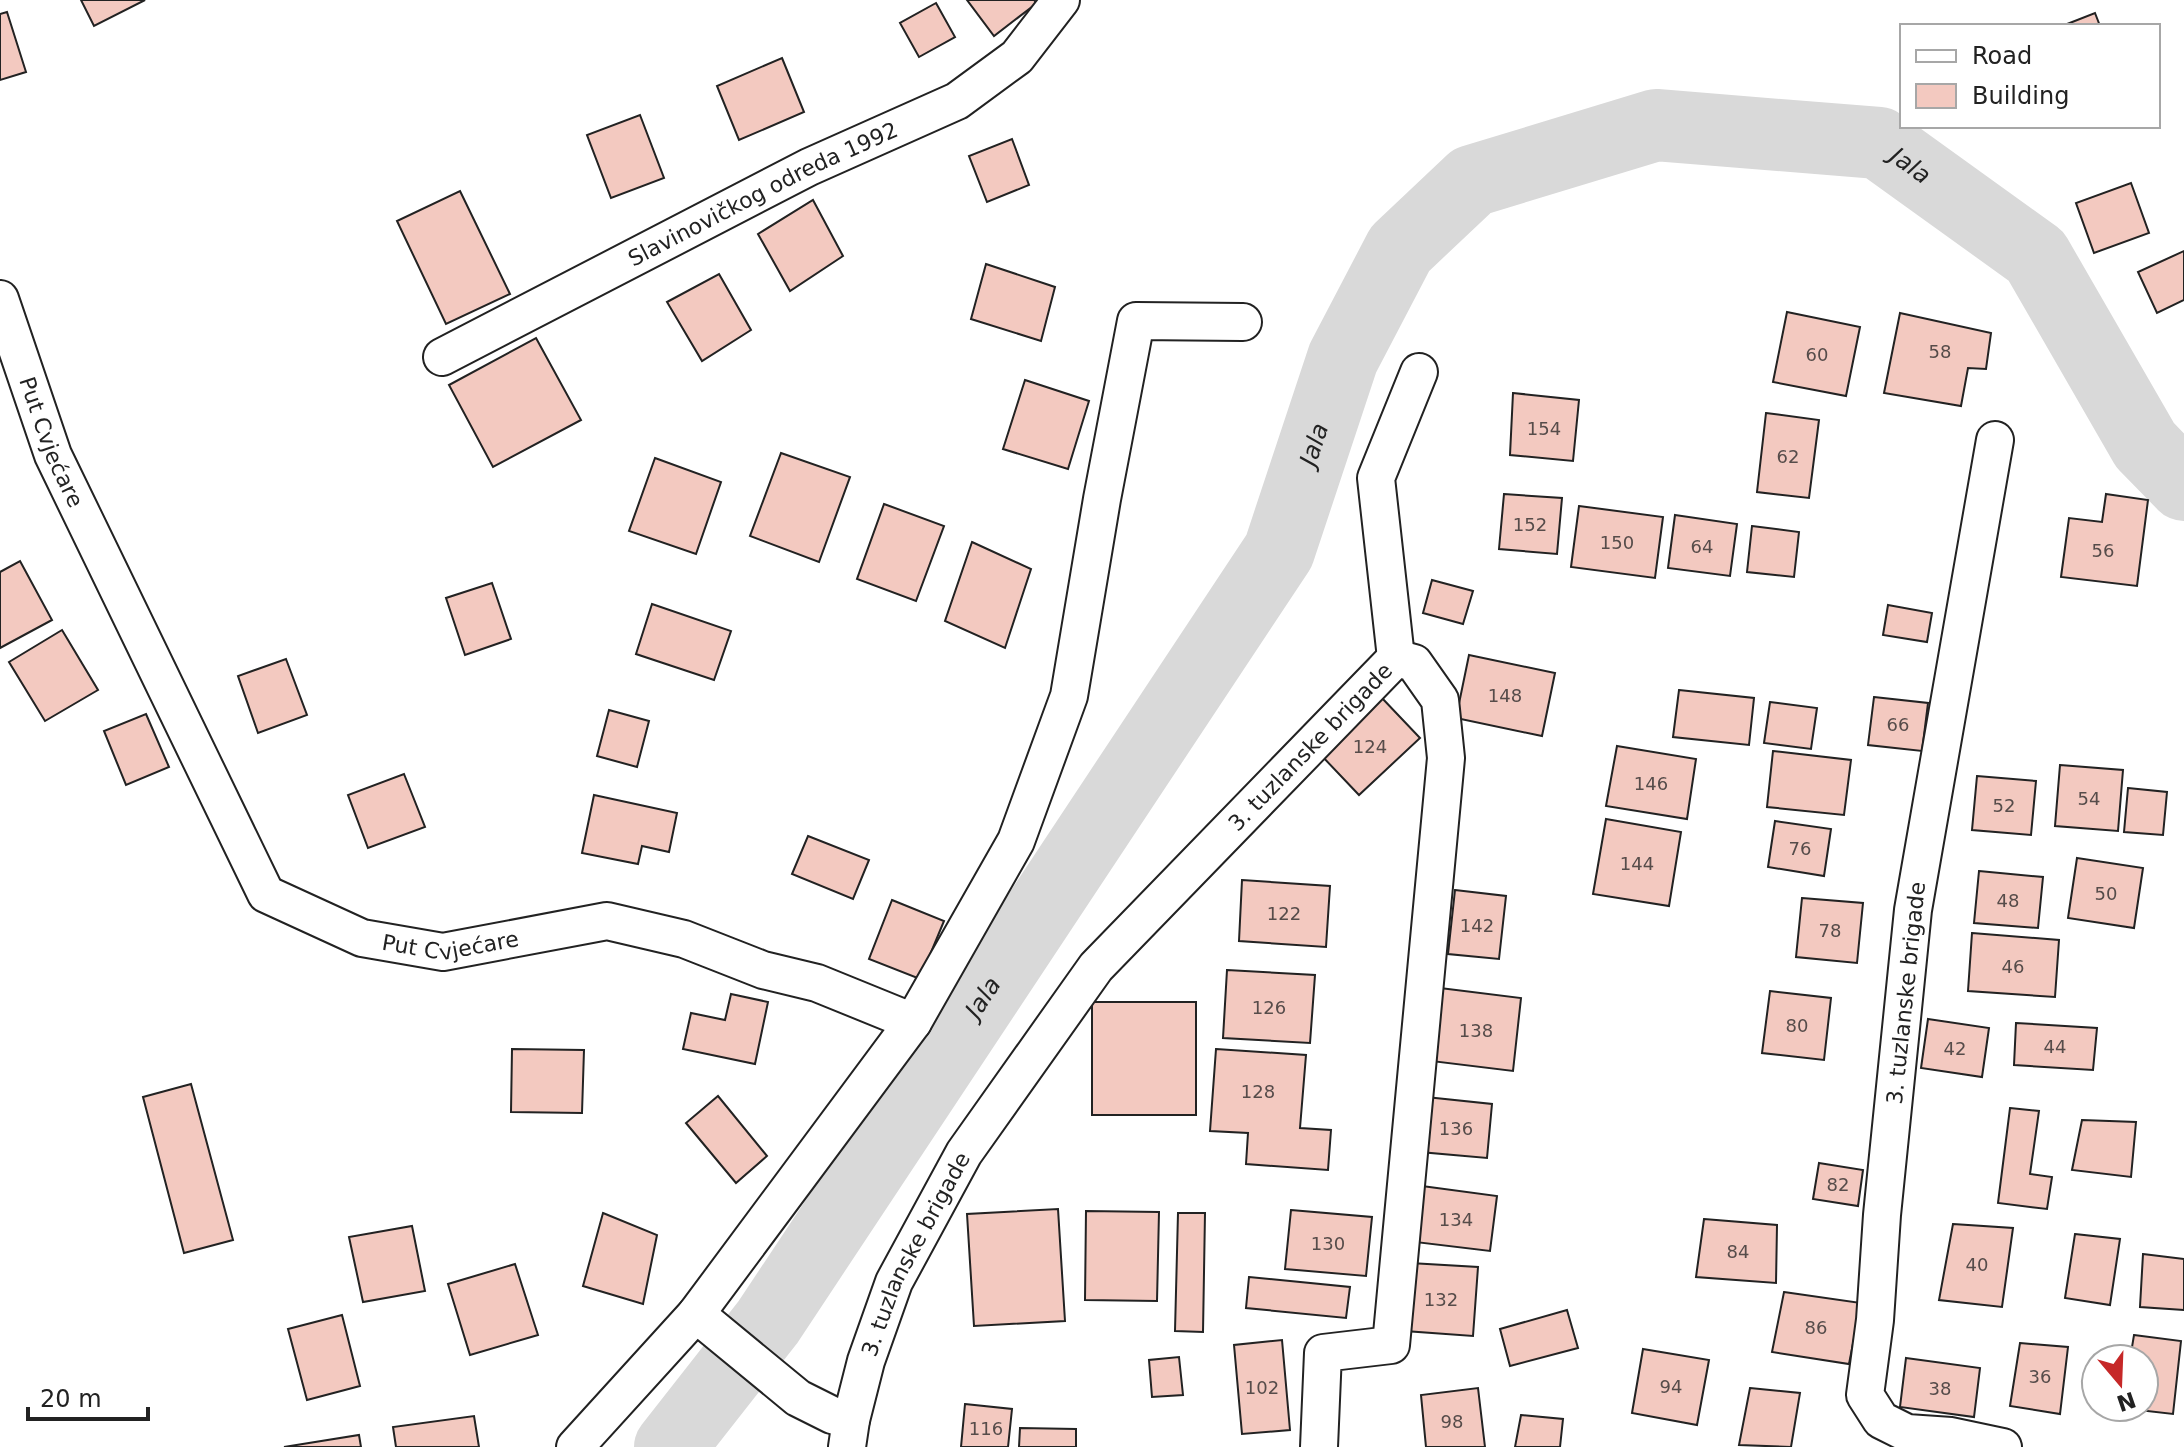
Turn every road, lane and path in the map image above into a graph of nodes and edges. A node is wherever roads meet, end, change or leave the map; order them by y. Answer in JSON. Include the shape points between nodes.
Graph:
{"nodes":[{"id":1,"x":1061,"y":0,"type":"edge"},
{"id":2,"x":0,"y":299,"type":"edge"},
{"id":3,"x":1243,"y":322,"type":"dead end"},
{"id":4,"x":442,"y":357,"type":"dead end"},
{"id":5,"x":1419,"y":372,"type":"dead end"},
{"id":6,"x":1995,"y":440,"type":"dead end"},
{"id":7,"x":1396,"y":658,"type":"junction"},
{"id":8,"x":913,"y":1022,"type":"junction"},
{"id":9,"x":703,"y":1321,"type":"junction"},
{"id":10,"x":849,"y":1434,"type":"edge"},
{"id":11,"x":575,"y":1447,"type":"edge"},
{"id":12,"x":1319,"y":1447,"type":"edge"},
{"id":13,"x":2003,"y":1447,"type":"edge"}],
"edges":[{"from":1,"to":4,"type":"street","name":"Slavinovičkog odreda 1992","via":[[1017,57],[957,101],[809,167]]},
{"from":2,"to":8,"type":"street","name":"Put Cvjećare","via":[[53,455],[266,894],[362,938],[443,952],[607,921],[684,939]]},
{"from":3,"to":8,"type":"street","via":[[1136,321],[1069,696],[1016,841]]},
{"from":5,"to":7,"type":"street","via":[[1376,478]]},
{"from":6,"to":13,"type":"street","name":"3. tuzlanske brigade","via":[[1913,910],[1865,1395],[1881,1420],[1907,1433]]},
{"from":7,"to":10,"type":"street","name":"3. tuzlanske brigade","via":[[1096,967],[964,1153],[894,1282],[866,1361]]},
{"from":7,"to":12,"type":"street","name":"3. tuzlanske brigade","via":[[1414,663],[1440,700],[1446,758],[1393,1329],[1391,1345],[1323,1353]]},
{"from":8,"to":9,"type":"street"},
{"from":9,"to":10,"type":"street","via":[[798,1398],[832,1415]]},
{"from":9,"to":11,"type":"street"}]}
